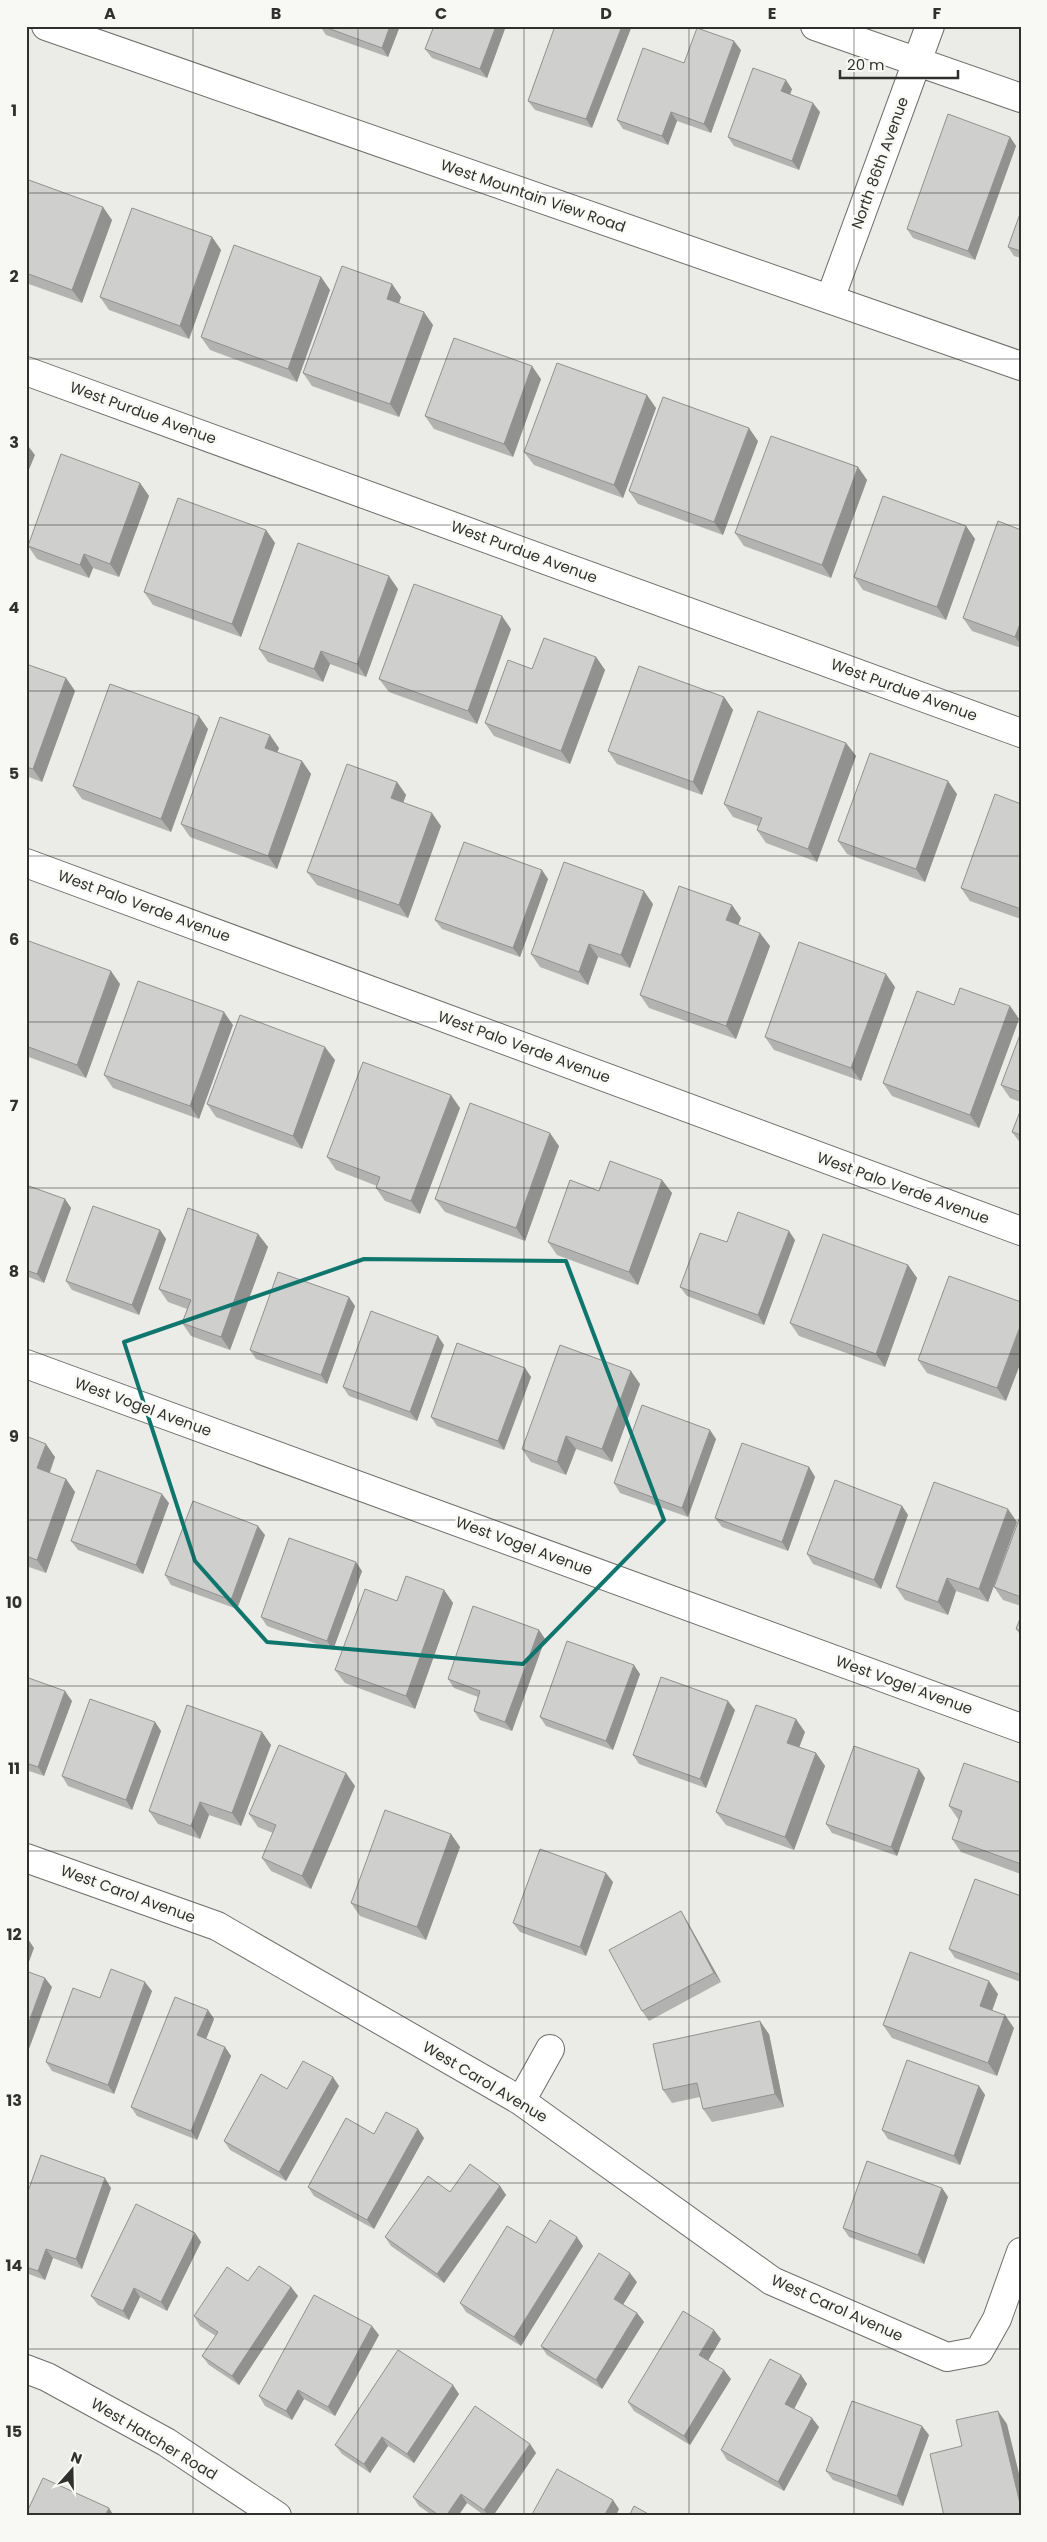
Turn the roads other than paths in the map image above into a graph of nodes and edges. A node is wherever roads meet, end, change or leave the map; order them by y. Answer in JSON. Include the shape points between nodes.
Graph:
{"nodes":[{"id":1,"x":46,"y":26,"type":"edge"},
{"id":2,"x":815,"y":26,"type":"edge"},
{"id":3,"x":930,"y":26,"type":"edge"},
{"id":4,"x":917,"y":62,"type":"junction"},
{"id":5,"x":1021,"y":98,"type":"edge"},
{"id":6,"x":830,"y":299,"type":"junction"},
{"id":7,"x":1021,"y":366,"type":"edge"},
{"id":8,"x":26,"y":371,"type":"edge"},
{"id":9,"x":1021,"y":733,"type":"edge"},
{"id":10,"x":26,"y":863,"type":"edge"},
{"id":11,"x":1021,"y":1231,"type":"edge"},
{"id":12,"x":26,"y":1364,"type":"edge"},
{"id":13,"x":1021,"y":1728,"type":"edge"},
{"id":14,"x":26,"y":1858,"type":"edge"},
{"id":15,"x":550,"y":2049,"type":"dead end"},
{"id":16,"x":520,"y":2100,"type":"junction"},
{"id":17,"x":1021,"y":2252,"type":"edge"},
{"id":18,"x":26,"y":2369,"type":"edge"},
{"id":19,"x":277,"y":2516,"type":"edge"}],
"edges":[{"from":1,"to":6,"type":"street","name":"West Mountain View Road"},
{"from":2,"to":4,"type":"street"},
{"from":3,"to":4,"type":"street","name":"North 86th Avenue"},
{"from":4,"to":5,"type":"street"},
{"from":4,"to":6,"type":"street","name":"North 86th Avenue"},
{"from":6,"to":7,"type":"street","name":"West Mountain View Road"},
{"from":8,"to":9,"type":"street","name":"West Purdue Avenue"},
{"from":10,"to":11,"type":"street","name":"West Palo Verde Avenue"},
{"from":12,"to":13,"type":"street","name":"West Vogel Avenue"},
{"from":14,"to":16,"type":"street","name":"West Carol Avenue","via":[[217,1926]]},
{"from":15,"to":16,"type":"street"},
{"from":16,"to":17,"type":"street","name":"West Carol Avenue","via":[[772,2281],[947,2356],[979,2351],[997,2319]]},
{"from":18,"to":19,"type":"street","name":"West Hatcher Road","via":[[47,2377],[166,2442]]}]}
